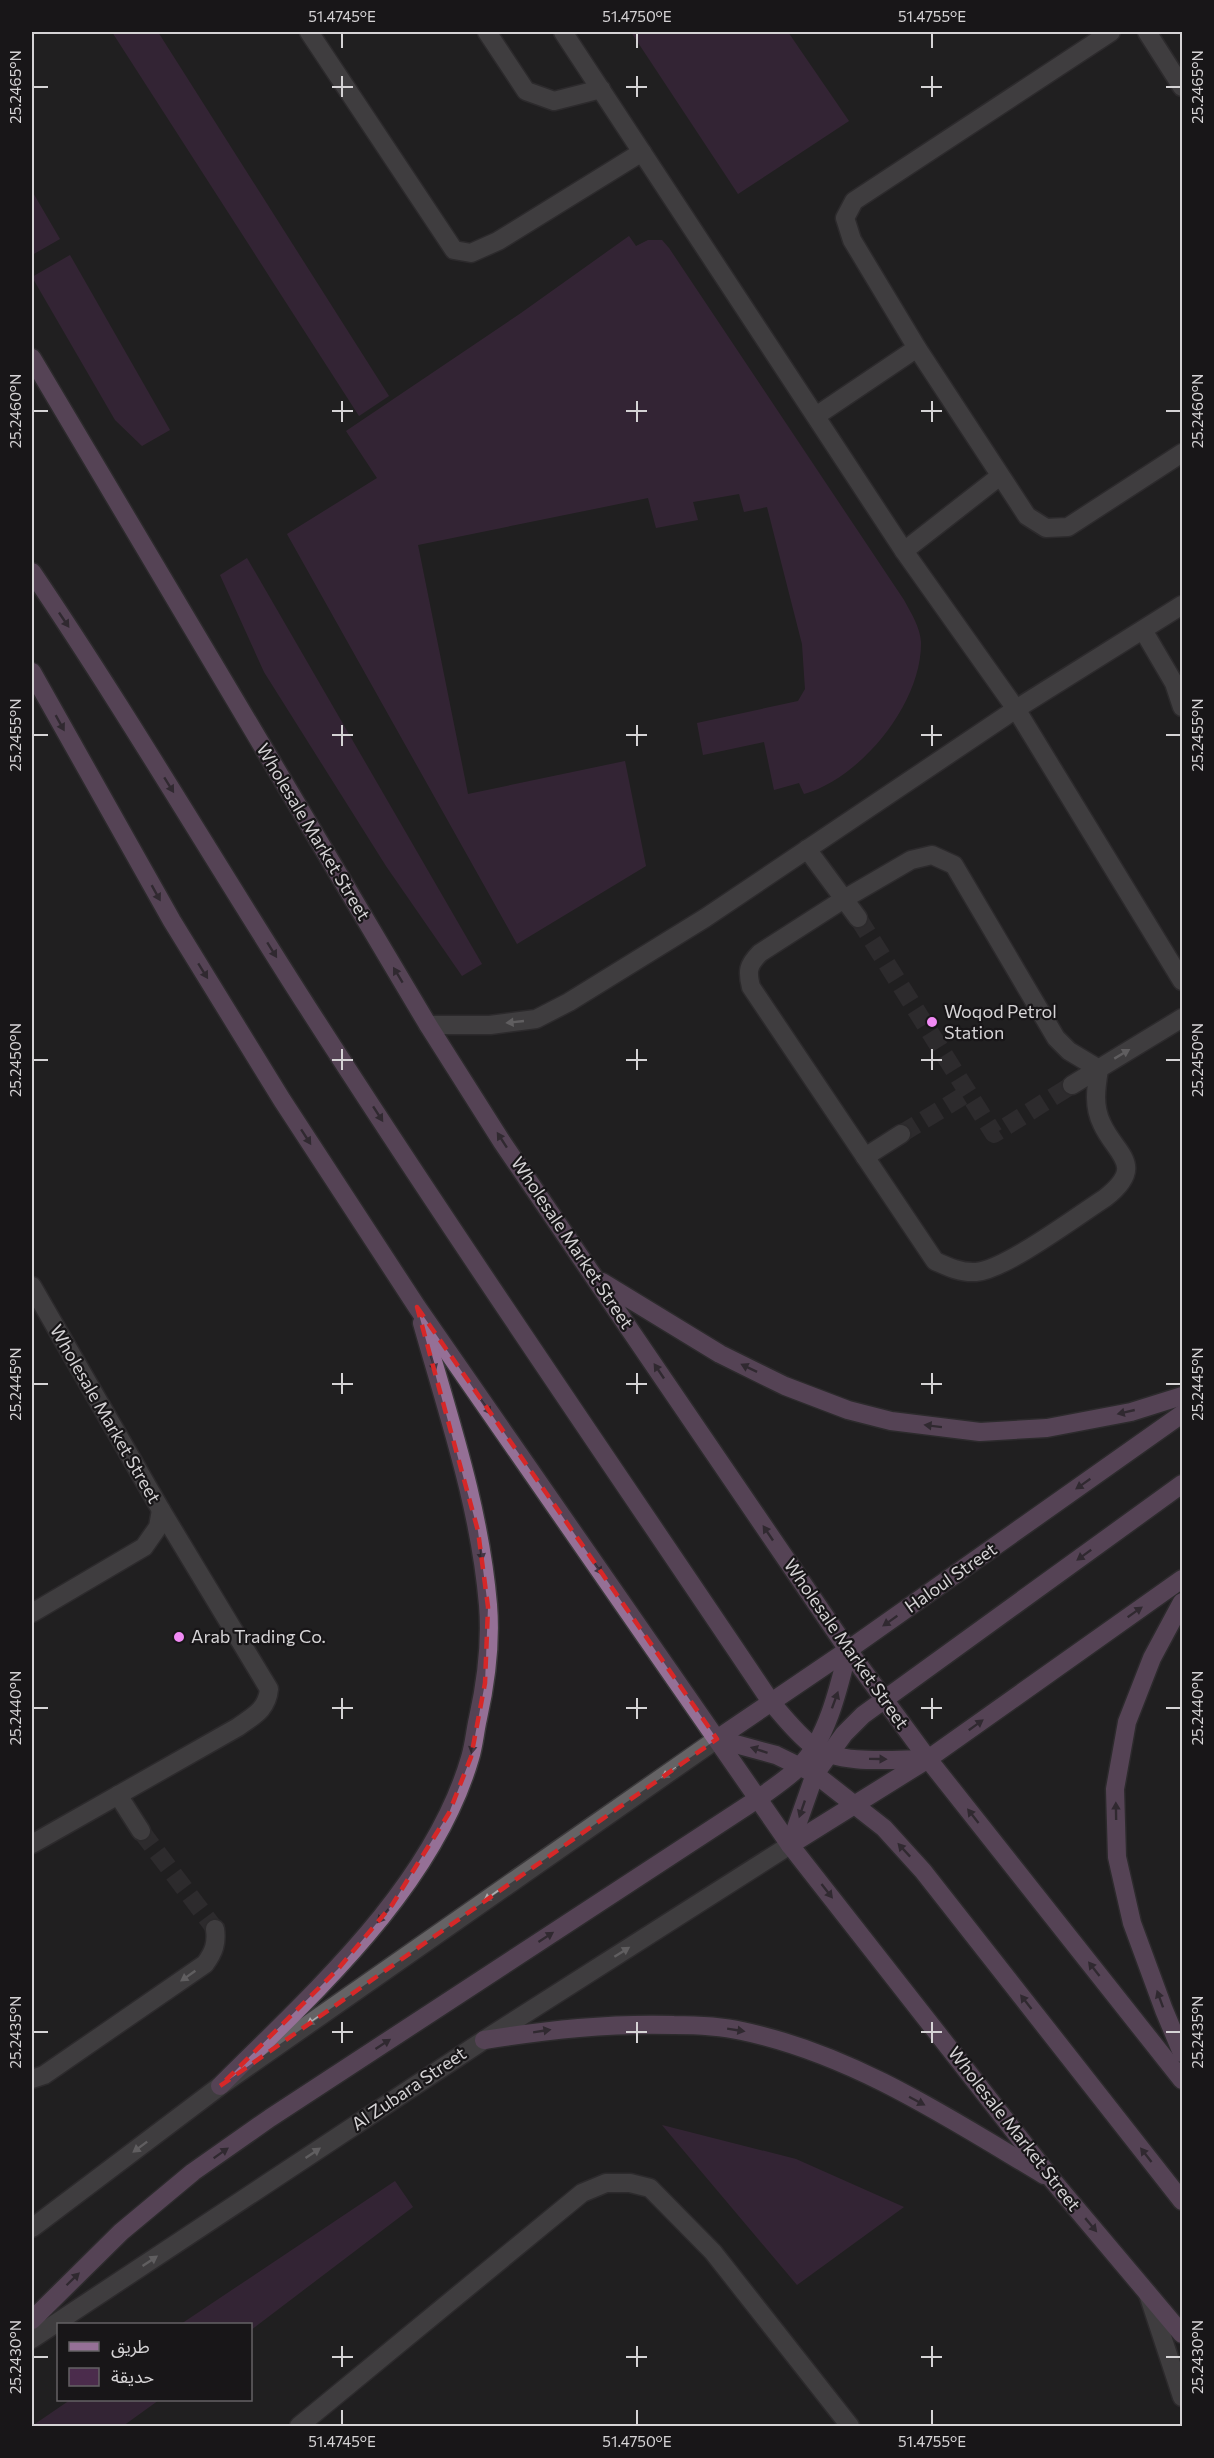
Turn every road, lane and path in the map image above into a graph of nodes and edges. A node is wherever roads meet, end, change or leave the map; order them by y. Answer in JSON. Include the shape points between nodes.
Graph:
{"nodes":[{"id":1,"x":309,"y":32,"type":"edge"},
{"id":2,"x":487,"y":32,"type":"edge"},
{"id":3,"x":563,"y":32,"type":"edge"},
{"id":4,"x":1112,"y":32,"type":"edge"},
{"id":5,"x":1147,"y":32,"type":"edge"},
{"id":6,"x":1182,"y":87,"type":"edge"},
{"id":7,"x":601,"y":89,"type":"junction"},
{"id":8,"x":642,"y":152,"type":"junction"},
{"id":9,"x":917,"y":348,"type":"junction"},
{"id":10,"x":32,"y":358,"type":"edge"},
{"id":11,"x":816,"y":416,"type":"junction"},
{"id":12,"x":1182,"y":453,"type":"edge"},
{"id":13,"x":1000,"y":476,"type":"junction"},
{"id":14,"x":904,"y":551,"type":"junction"},
{"id":15,"x":32,"y":572,"type":"edge"},
{"id":16,"x":1182,"y":605,"type":"edge"},
{"id":17,"x":1143,"y":630,"type":"junction"},
{"id":18,"x":32,"y":672,"type":"edge"},
{"id":19,"x":1182,"y":707,"type":"edge"},
{"id":20,"x":1016,"y":709,"type":"junction"},
{"id":21,"x":807,"y":849,"type":"junction"},
{"id":22,"x":844,"y":899,"type":"junction"},
{"id":23,"x":858,"y":918,"type":"tunnel mouth"},
{"id":24,"x":1182,"y":981,"type":"edge"},
{"id":25,"x":1182,"y":1018,"type":"edge"},
{"id":26,"x":428,"y":1025,"type":"junction"},
{"id":27,"x":1099,"y":1069,"type":"junction"},
{"id":28,"x":1072,"y":1085,"type":"tunnel mouth"},
{"id":29,"x":901,"y":1134,"type":"tunnel mouth"},
{"id":30,"x":865,"y":1157,"type":"junction"},
{"id":31,"x":596,"y":1278,"type":"junction"},
{"id":32,"x":32,"y":1286,"type":"edge"},
{"id":33,"x":417,"y":1307,"type":"junction"},
{"id":34,"x":1182,"y":1396,"type":"edge"},
{"id":35,"x":1182,"y":1414,"type":"edge"},
{"id":36,"x":1182,"y":1484,"type":"edge"},
{"id":37,"x":161,"y":1510,"type":"junction"},
{"id":38,"x":1182,"y":1579,"type":"edge"},
{"id":39,"x":1182,"y":1602,"type":"edge"},
{"id":40,"x":32,"y":1613,"type":"edge"},
{"id":41,"x":848,"y":1650,"type":"junction"},
{"id":42,"x":884,"y":1699,"type":"junction"},
{"id":43,"x":771,"y":1702,"type":"junction"},
{"id":44,"x":717,"y":1739,"type":"junction"},
{"id":45,"x":821,"y":1750,"type":"junction"},
{"id":46,"x":928,"y":1759,"type":"junction"},
{"id":47,"x":808,"y":1769,"type":"junction"},
{"id":48,"x":118,"y":1795,"type":"junction"},
{"id":49,"x":759,"y":1798,"type":"junction"},
{"id":50,"x":856,"y":1805,"type":"junction"},
{"id":51,"x":141,"y":1831,"type":"tunnel mouth"},
{"id":52,"x":32,"y":1844,"type":"edge"},
{"id":53,"x":790,"y":1845,"type":"junction"},
{"id":54,"x":215,"y":1929,"type":"dead end"},
{"id":55,"x":484,"y":2040,"type":"junction"},
{"id":56,"x":1182,"y":2053,"type":"edge"},
{"id":57,"x":32,"y":2079,"type":"edge"},
{"id":58,"x":1182,"y":2080,"type":"edge"},
{"id":59,"x":220,"y":2086,"type":"junction"},
{"id":60,"x":1054,"y":2182,"type":"junction"},
{"id":61,"x":1182,"y":2201,"type":"edge"},
{"id":62,"x":32,"y":2228,"type":"edge"},
{"id":63,"x":1148,"y":2292,"type":"junction"},
{"id":64,"x":32,"y":2320,"type":"edge"},
{"id":65,"x":1182,"y":2334,"type":"edge"},
{"id":66,"x":32,"y":2339,"type":"edge"},
{"id":67,"x":1182,"y":2397,"type":"edge"},
{"id":68,"x":299,"y":2427,"type":"edge"},
{"id":69,"x":850,"y":2427,"type":"edge"}],
"edges":[{"from":1,"to":8,"type":"street","via":[[454,250],[471,253],[498,241]]},
{"from":2,"to":7,"type":"street","via":[[526,91],[554,101]]},
{"from":3,"to":7,"type":"street"},
{"from":4,"to":9,"type":"street","via":[[854,201],[845,219],[852,240]]},
{"from":5,"to":6,"type":"street"},
{"from":7,"to":8,"type":"street"},
{"from":8,"to":11,"type":"street"},
{"from":9,"to":11,"type":"street"},
{"from":9,"to":13,"type":"street"},
{"from":26,"to":10,"type":"main road","name":"Wholesale Market Street","one_way":true},
{"from":11,"to":14,"type":"street"},
{"from":12,"to":13,"type":"street","via":[[1068,527],[1046,528],[1027,516]]},
{"from":13,"to":14,"type":"street"},
{"from":14,"to":20,"type":"street"},
{"from":15,"to":43,"type":"main road","one_way":true,"via":[[307,1007]]},
{"from":16,"to":17,"type":"street"},
{"from":17,"to":19,"type":"street","via":[[1174,683]]},
{"from":17,"to":20,"type":"street"},
{"from":18,"to":33,"type":"main road","name":"Wholesale Market Street","one_way":true,"via":[[172,921],[282,1100]]},
{"from":20,"to":21,"type":"street"},
{"from":20,"to":24,"type":"street"},
{"from":21,"to":22,"type":"street"},
{"from":21,"to":26,"type":"street","one_way":true,"via":[[644,957],[536,1019],[489,1025]]},
{"from":22,"to":23,"type":"street"},
{"from":22,"to":27,"type":"street","via":[[911,860],[932,855],[954,865],[1056,1038]]},
{"from":22,"to":30,"type":"street","via":[[760,953],[750,964],[748,974],[751,987]]},
{"from":27,"to":25,"type":"street","one_way":true},
{"from":31,"to":26,"type":"main road","name":"Wholesale Market Street","one_way":true,"via":[[502,1142]]},
{"from":27,"to":28,"type":"street"},
{"from":27,"to":30,"type":"street","via":[[1095,1104],[1102,1124],[1122,1152],[1124,1176],[1105,1198],[999,1265],[976,1272],[953,1270],[935,1261]]},
{"from":29,"to":30,"type":"street"},
{"from":34,"to":31,"type":"main road","one_way":true,"via":[[1131,1412],[1047,1428],[980,1432],[891,1422],[848,1410],[748,1368]]},
{"from":41,"to":31,"type":"main road","name":"Wholesale Market Street","one_way":true},
{"from":32,"to":37,"type":"street","name":"Wholesale Market Street"},
{"from":33,"to":44,"type":"main road","name":"Wholesale Market Street","one_way":true},
{"from":33,"to":59,"type":"main road","one_way":true,"via":[[478,1531],[488,1607],[485,1683],[471,1757],[449,1813],[392,1905],[338,1969]]},
{"from":35,"to":41,"type":"main road","name":"Haloul Street","one_way":true},
{"from":36,"to":42,"type":"main road","one_way":true},
{"from":37,"to":40,"type":"street","name":"Wholesale Market Street","via":[[158,1527],[144,1547]]},
{"from":37,"to":48,"type":"street","name":"Wholesale Market Street","via":[[269,1689],[268,1700],[264,1708],[238,1727]]},
{"from":46,"to":38,"type":"main road","one_way":true},
{"from":56,"to":39,"type":"main road","one_way":true,"via":[[1132,1923],[1117,1857],[1115,1789],[1127,1722],[1152,1658]]},
{"from":41,"to":42,"type":"main road","name":"Wholesale Market Street"},
{"from":41,"to":43,"type":"main road","name":"Haloul Street"},
{"from":45,"to":41,"type":"main road","one_way":true},
{"from":42,"to":45,"type":"main road"},
{"from":42,"to":46,"type":"main road","name":"Wholesale Market Street"},
{"from":43,"to":44,"type":"main road","name":"Haloul Street"},
{"from":43,"to":45,"type":"main road","via":[[796,1731]]},
{"from":47,"to":44,"type":"main road","one_way":true,"via":[[748,1746]]},
{"from":44,"to":49,"type":"main road","name":"Wholesale Market Street"},
{"from":44,"to":59,"type":"street","one_way":true},
{"from":45,"to":46,"type":"main road","one_way":true,"via":[[879,1759]]},
{"from":45,"to":47,"type":"main road"},
{"from":46,"to":50,"type":"main road"},
{"from":58,"to":46,"type":"main road","name":"Wholesale Market Street","one_way":true},
{"from":47,"to":49,"type":"main road"},
{"from":47,"to":50,"type":"main road"},
{"from":47,"to":53,"type":"main road","one_way":true},
{"from":48,"to":51,"type":"street"},
{"from":48,"to":52,"type":"street","name":"Wholesale Market Street"},
{"from":49,"to":53,"type":"main road","name":"Wholesale Market Street"},
{"from":64,"to":49,"type":"main road","one_way":true,"via":[[122,2232],[193,2172]]},
{"from":50,"to":53,"type":"main road"},
{"from":61,"to":50,"type":"main road","one_way":true,"via":[[923,1871],[884,1828]]},
{"from":55,"to":53,"type":"street","name":"Al Zubara Street","one_way":true},
{"from":53,"to":60,"type":"main road","name":"Wholesale Market Street","one_way":true},
{"from":54,"to":57,"type":"street","one_way":true,"via":[[213,1953],[205,1964],[44,2075]]},
{"from":55,"to":60,"type":"main road","one_way":true,"via":[[628,2023],[741,2030],[861,2071],[952,2119]]},
{"from":66,"to":55,"type":"street","name":"Al Zubara Street","one_way":true},
{"from":59,"to":62,"type":"street","one_way":true},
{"from":60,"to":63,"type":"main road","name":"Wholesale Market Street","one_way":true},
{"from":63,"to":65,"type":"main road","name":"Wholesale Market Street"},
{"from":63,"to":67,"type":"street","name":"Wholesale Market Street"},
{"from":68,"to":69,"type":"street","via":[[582,2193],[606,2184],[630,2184],[650,2188],[713,2252]]}]}
